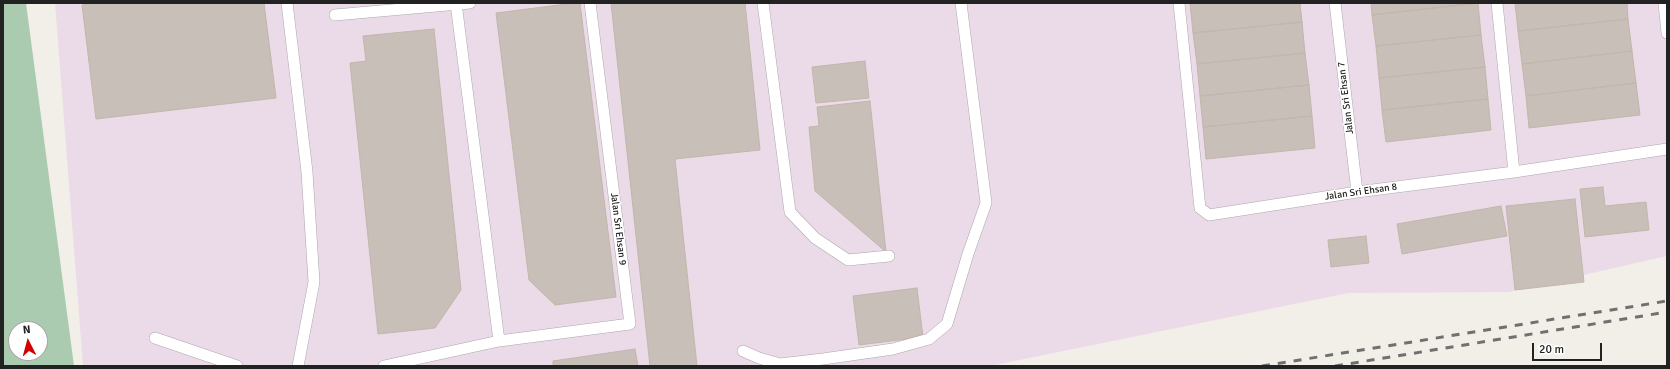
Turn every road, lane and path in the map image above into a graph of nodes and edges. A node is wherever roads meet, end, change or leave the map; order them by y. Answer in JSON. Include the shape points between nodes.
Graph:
{"nodes":[{"id":1,"x":287,"y":3,"type":"edge"},
{"id":2,"x":470,"y":3,"type":"edge"},
{"id":3,"x":590,"y":3,"type":"edge"},
{"id":4,"x":763,"y":3,"type":"edge"},
{"id":5,"x":961,"y":3,"type":"edge"},
{"id":6,"x":1179,"y":3,"type":"edge"},
{"id":7,"x":1335,"y":3,"type":"edge"},
{"id":8,"x":1497,"y":3,"type":"edge"},
{"id":9,"x":1664,"y":3,"type":"edge"},
{"id":10,"x":456,"y":4,"type":"edge"},
{"id":11,"x":336,"y":14,"type":"dead end"},
{"id":12,"x":1667,"y":34,"type":"edge"},
{"id":13,"x":1667,"y":149,"type":"edge"},
{"id":14,"x":1514,"y":172,"type":"junction"},
{"id":15,"x":1357,"y":192,"type":"junction"},
{"id":16,"x":889,"y":256,"type":"dead end"},
{"id":17,"x":155,"y":338,"type":"dead end"},
{"id":18,"x":498,"y":341,"type":"junction"},
{"id":19,"x":743,"y":351,"type":"dead end"},
{"id":20,"x":237,"y":366,"type":"edge"},
{"id":21,"x":298,"y":366,"type":"edge"},
{"id":22,"x":384,"y":366,"type":"edge"}],
"edges":[{"from":1,"to":21,"type":"lane","via":[[307,172],[314,282]]},
{"from":2,"to":10,"type":"lane"},
{"from":3,"to":18,"type":"lane","name":"Jalan Sri Ehsan 9","via":[[630,324]]},
{"from":4,"to":16,"type":"lane","via":[[790,212],[815,238],[848,260]]},
{"from":5,"to":19,"type":"lane","via":[[986,203],[947,324],[922,341],[893,349],[823,359],[780,364]]},
{"from":6,"to":15,"type":"lane","name":"Jalan Sri Ehsan 8","via":[[1200,208],[1208,215]]},
{"from":7,"to":15,"type":"lane","name":"Jalan Sri Ehsan 7"},
{"from":8,"to":14,"type":"lane"},
{"from":9,"to":12,"type":"lane"},
{"from":10,"to":11,"type":"lane"},
{"from":10,"to":18,"type":"lane"},
{"from":13,"to":14,"type":"lane","name":"Jalan Sri Ehsan 8"},
{"from":14,"to":15,"type":"lane","name":"Jalan Sri Ehsan 8"},
{"from":17,"to":20,"type":"lane"},
{"from":18,"to":22,"type":"lane","name":"Jalan Sri Ehsan 9"}]}
